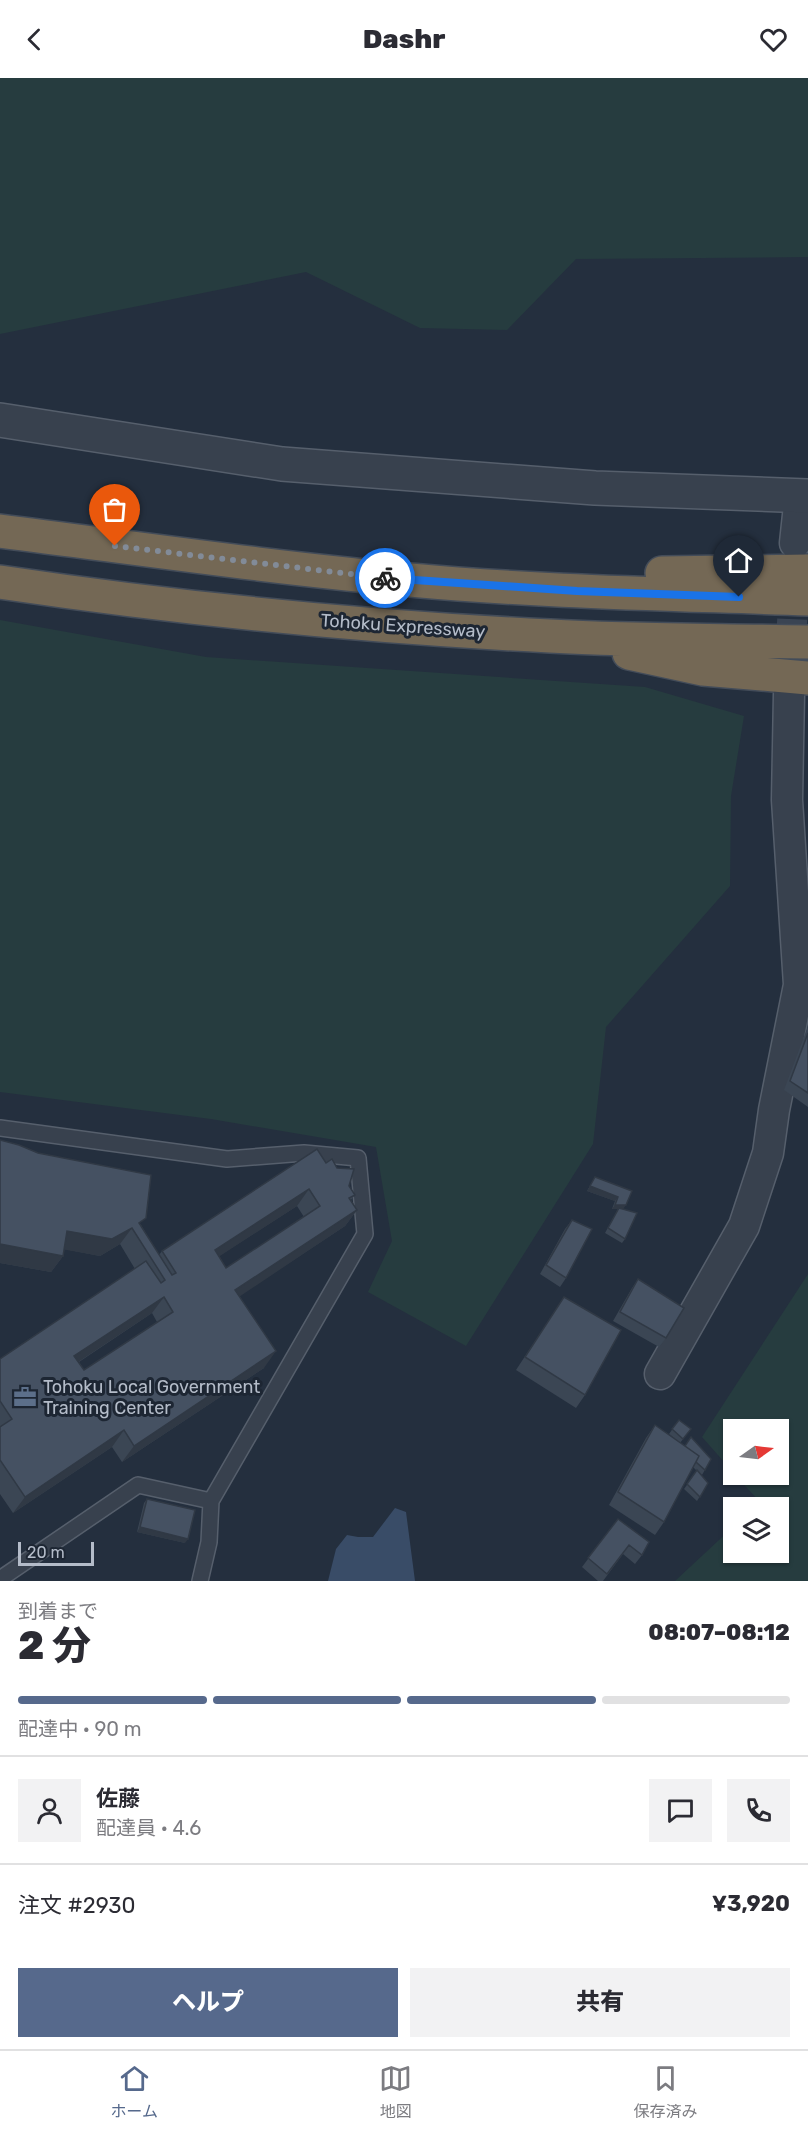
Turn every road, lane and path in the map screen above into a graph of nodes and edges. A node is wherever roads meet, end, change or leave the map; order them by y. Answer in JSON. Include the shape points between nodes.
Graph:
{"nodes":[{"id":1,"x":0,"y":420,"type":"edge"},
{"id":2,"x":804,"y":496,"type":"edge"},
{"id":3,"x":0,"y":531,"type":"edge"},
{"id":4,"x":801,"y":557,"type":"edge"},
{"id":5,"x":276,"y":566,"type":"junction"},
{"id":6,"x":0,"y":582,"type":"edge"},
{"id":7,"x":808,"y":599,"type":"edge"},
{"id":8,"x":551,"y":636,"type":"junction"},
{"id":9,"x":808,"y":642,"type":"edge"},
{"id":10,"x":799,"y":686,"type":"edge"},
{"id":11,"x":0,"y":1128,"type":"edge"},
{"id":12,"x":660,"y":1374,"type":"dead end"},
{"id":13,"x":211,"y":1501,"type":"junction"},
{"id":14,"x":0,"y":1579,"type":"edge"},
{"id":15,"x":200,"y":1581,"type":"edge"}],
"edges":[{"from":1,"to":2,"type":"street","via":[[282,464],[595,488]]},
{"from":2,"to":4,"type":"street"},
{"from":3,"to":5,"type":"highway"},
{"from":4,"to":5,"type":"highway","via":[[611,573]]},
{"from":5,"to":7,"type":"highway","via":[[458,584]]},
{"from":6,"to":8,"type":"highway","name":"Tohoku Expressway","via":[[279,617]]},
{"from":8,"to":9,"type":"highway","name":"Tohoku Expressway"},
{"from":8,"to":10,"type":"highway"},
{"from":10,"to":12,"type":"street","via":[[787,800],[799,985],[768,1153],[744,1226]]},
{"from":11,"to":13,"type":"lane","via":[[227,1160],[304,1153],[358,1158],[365,1234]]},
{"from":13,"to":14,"type":"lane","via":[[138,1485]]},
{"from":13,"to":15,"type":"lane","via":[[209,1542]]}]}
